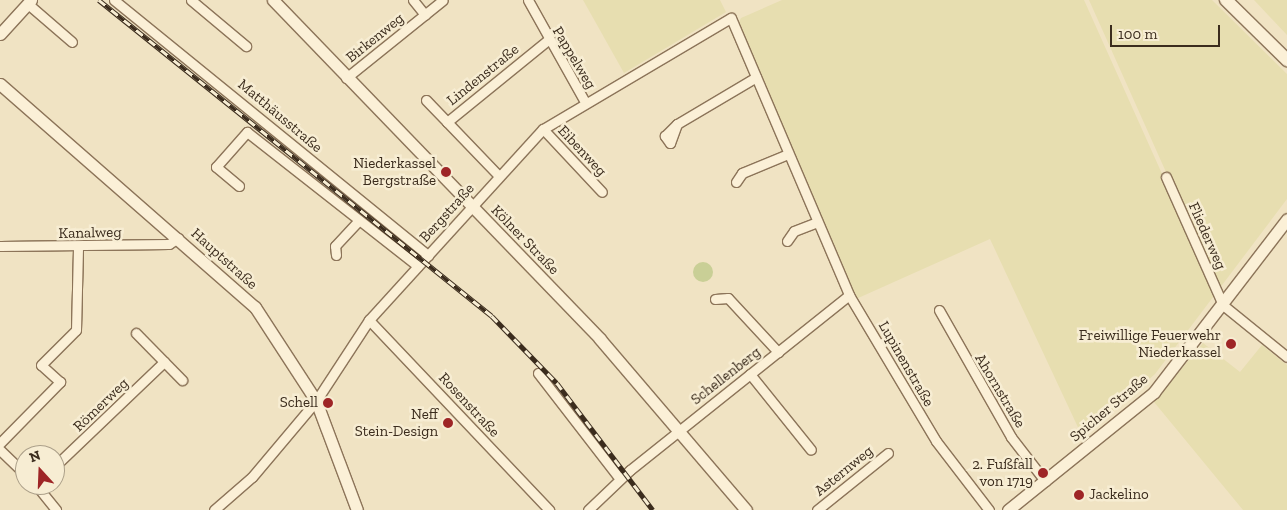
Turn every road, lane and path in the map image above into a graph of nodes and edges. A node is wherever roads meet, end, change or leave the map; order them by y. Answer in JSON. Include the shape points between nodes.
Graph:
{"nodes":[{"id":1,"x":114,"y":0,"type":"edge"},
{"id":2,"x":191,"y":0,"type":"edge"},
{"id":3,"x":273,"y":0,"type":"edge"},
{"id":4,"x":413,"y":0,"type":"edge"},
{"id":5,"x":443,"y":0,"type":"edge"},
{"id":6,"x":528,"y":0,"type":"edge"},
{"id":7,"x":1226,"y":0,"type":"edge"},
{"id":8,"x":30,"y":2,"type":"edge"},
{"id":9,"x":425,"y":15,"type":"junction"},
{"id":10,"x":0,"y":34,"type":"edge"},
{"id":11,"x":548,"y":40,"type":"junction"},
{"id":12,"x":72,"y":42,"type":"dead end"},
{"id":13,"x":246,"y":46,"type":"dead end"},
{"id":14,"x":744,"y":48,"type":"joint"},
{"id":15,"x":1287,"y":60,"type":"edge"},
{"id":16,"x":756,"y":77,"type":"junction"},
{"id":17,"x":346,"y":78,"type":"junction"},
{"id":18,"x":0,"y":84,"type":"edge"},
{"id":19,"x":426,"y":100,"type":"dead end"},
{"id":20,"x":585,"y":102,"type":"junction"},
{"id":21,"x":447,"y":122,"type":"junction"},
{"id":22,"x":677,"y":124,"type":"dead end"},
{"id":23,"x":543,"y":129,"type":"junction"},
{"id":24,"x":788,"y":154,"type":"junction"},
{"id":25,"x":498,"y":176,"type":"junction"},
{"id":26,"x":1166,"y":177,"type":"dead end"},
{"id":27,"x":736,"y":182,"type":"dead end"},
{"id":28,"x":239,"y":186,"type":"dead end"},
{"id":29,"x":602,"y":192,"type":"dead end"},
{"id":30,"x":472,"y":206,"type":"junction"},
{"id":31,"x":1287,"y":218,"type":"edge"},
{"id":32,"x":359,"y":220,"type":"junction"},
{"id":33,"x":817,"y":222,"type":"junction"},
{"id":34,"x":178,"y":238,"type":"junction"},
{"id":35,"x":786,"y":241,"type":"dead end"},
{"id":36,"x":0,"y":246,"type":"edge"},
{"id":37,"x":78,"y":248,"type":"junction"},
{"id":38,"x":336,"y":255,"type":"dead end"},
{"id":39,"x":428,"y":255,"type":"junction"},
{"id":40,"x":418,"y":266,"type":"junction"},
{"id":41,"x":849,"y":295,"type":"junction"},
{"id":42,"x":715,"y":299,"type":"dead end"},
{"id":43,"x":1223,"y":305,"type":"junction"},
{"id":44,"x":939,"y":310,"type":"dead end"},
{"id":45,"x":369,"y":320,"type":"junction"},
{"id":46,"x":136,"y":333,"type":"dead end"},
{"id":47,"x":778,"y":352,"type":"junction"},
{"id":48,"x":1287,"y":357,"type":"edge"},
{"id":49,"x":164,"y":362,"type":"junction"},
{"id":50,"x":538,"y":372,"type":"dead end"},
{"id":51,"x":750,"y":374,"type":"junction"},
{"id":52,"x":182,"y":380,"type":"dead end"},
{"id":53,"x":316,"y":401,"type":"junction"},
{"id":54,"x":680,"y":430,"type":"junction"},
{"id":55,"x":0,"y":443,"type":"edge"},
{"id":56,"x":0,"y":450,"type":"edge"},
{"id":57,"x":811,"y":450,"type":"dead end"},
{"id":58,"x":888,"y":453,"type":"dead end"},
{"id":59,"x":65,"y":456,"type":"edge"},
{"id":60,"x":15,"y":464,"type":"edge"},
{"id":61,"x":620,"y":479,"type":"junction"},
{"id":62,"x":1044,"y":481,"type":"junction"},
{"id":63,"x":44,"y":495,"type":"edge"},
{"id":64,"x":56,"y":510,"type":"edge"},
{"id":65,"x":214,"y":510,"type":"edge"},
{"id":66,"x":357,"y":510,"type":"edge"},
{"id":67,"x":549,"y":510,"type":"edge"},
{"id":68,"x":588,"y":510,"type":"edge"},
{"id":69,"x":746,"y":510,"type":"edge"},
{"id":70,"x":817,"y":510,"type":"edge"},
{"id":71,"x":989,"y":510,"type":"edge"},
{"id":72,"x":1008,"y":510,"type":"edge"}],
"edges":[{"from":1,"to":39,"type":"street","name":"Matthäusstraße"},
{"from":2,"to":13,"type":"street"},
{"from":3,"to":17,"type":"street","name":"Kölner Straße"},
{"from":4,"to":9,"type":"street"},
{"from":5,"to":9,"type":"street","name":"Birkenweg"},
{"from":6,"to":11,"type":"street","name":"Pappelweg"},
{"from":7,"to":15,"type":"main road"},
{"from":8,"to":10,"type":"street"},
{"from":8,"to":12,"type":"street"},
{"from":9,"to":17,"type":"street","name":"Birkenweg"},
{"from":11,"to":20,"type":"street","name":"Pappelweg"},
{"from":11,"to":21,"type":"street","name":"Lindenstraße"},
{"from":14,"to":16,"type":"street","name":"Lupinenstraße"},
{"from":14,"to":20,"type":"street","name":"Bergstraße","via":[[732,18]]},
{"from":16,"to":22,"type":"street"},
{"from":16,"to":24,"type":"street","name":"Lupinenstraße"},
{"from":17,"to":30,"type":"street","name":"Kölner Straße"},
{"from":18,"to":34,"type":"street","name":"Hauptstraße"},
{"from":19,"to":21,"type":"street"},
{"from":20,"to":23,"type":"street","name":"Bergstraße"},
{"from":21,"to":25,"type":"street","name":"Lindenstraße"},
{"from":23,"to":25,"type":"street","name":"Bergstraße"},
{"from":23,"to":29,"type":"street","name":"Eibenweg"},
{"from":24,"to":27,"type":"street","via":[[742,174]]},
{"from":24,"to":33,"type":"street","name":"Lupinenstraße"},
{"from":25,"to":30,"type":"street","name":"Bergstraße"},
{"from":26,"to":43,"type":"street","name":"Fliederweg"},
{"from":28,"to":32,"type":"street","via":[[216,167],[247,132]]},
{"from":30,"to":39,"type":"street","name":"Bergstraße"},
{"from":30,"to":54,"type":"street","name":"Kölner Straße"},
{"from":31,"to":43,"type":"street","name":"Spicher Straße"},
{"from":32,"to":38,"type":"street","via":[[335,246]]},
{"from":32,"to":40,"type":"street"},
{"from":33,"to":35,"type":"street","via":[[794,231]]},
{"from":33,"to":41,"type":"street","name":"Lupinenstraße"},
{"from":34,"to":37,"type":"street","name":"Kanalweg","via":[[169,244]]},
{"from":34,"to":53,"type":"street","name":"Hauptstraße","via":[[255,306]]},
{"from":36,"to":37,"type":"street","name":"Kanalweg"},
{"from":37,"to":55,"type":"street","via":[[76,330],[41,365],[60,382]]},
{"from":39,"to":40,"type":"street","name":"Bergstraße"},
{"from":40,"to":45,"type":"street","name":"Bergstraße"},
{"from":41,"to":47,"type":"street","name":"Schellenberg"},
{"from":41,"to":71,"type":"street","name":"Lupinenstraße","via":[[936,441]]},
{"from":42,"to":47,"type":"street","via":[[728,298]]},
{"from":43,"to":48,"type":"street"},
{"from":43,"to":62,"type":"street","name":"Spicher Straße","via":[[1154,392]]},
{"from":44,"to":62,"type":"street","name":"Ahornstraße","via":[[1011,436]]},
{"from":45,"to":53,"type":"street","name":"Bergstraße"},
{"from":45,"to":67,"type":"street","name":"Rosenstraße"},
{"from":46,"to":49,"type":"street"},
{"from":47,"to":51,"type":"street","name":"Schellenberg"},
{"from":49,"to":52,"type":"street"},
{"from":49,"to":59,"type":"street","name":"Römerweg"},
{"from":50,"to":61,"type":"street"},
{"from":51,"to":54,"type":"street","name":"Schellenberg"},
{"from":51,"to":57,"type":"street"},
{"from":53,"to":65,"type":"street","name":"Bergstraße","via":[[252,477]]},
{"from":53,"to":66,"type":"street","name":"Hauptstraße"},
{"from":54,"to":61,"type":"street","name":"Schellenberg"},
{"from":54,"to":69,"type":"street","name":"Kölner Straße"},
{"from":56,"to":60,"type":"street"},
{"from":58,"to":70,"type":"street","name":"Asternweg"},
{"from":61,"to":68,"type":"street","name":"Schellenberg"},
{"from":62,"to":72,"type":"street","name":"Spicher Straße"},
{"from":63,"to":64,"type":"street"}]}
